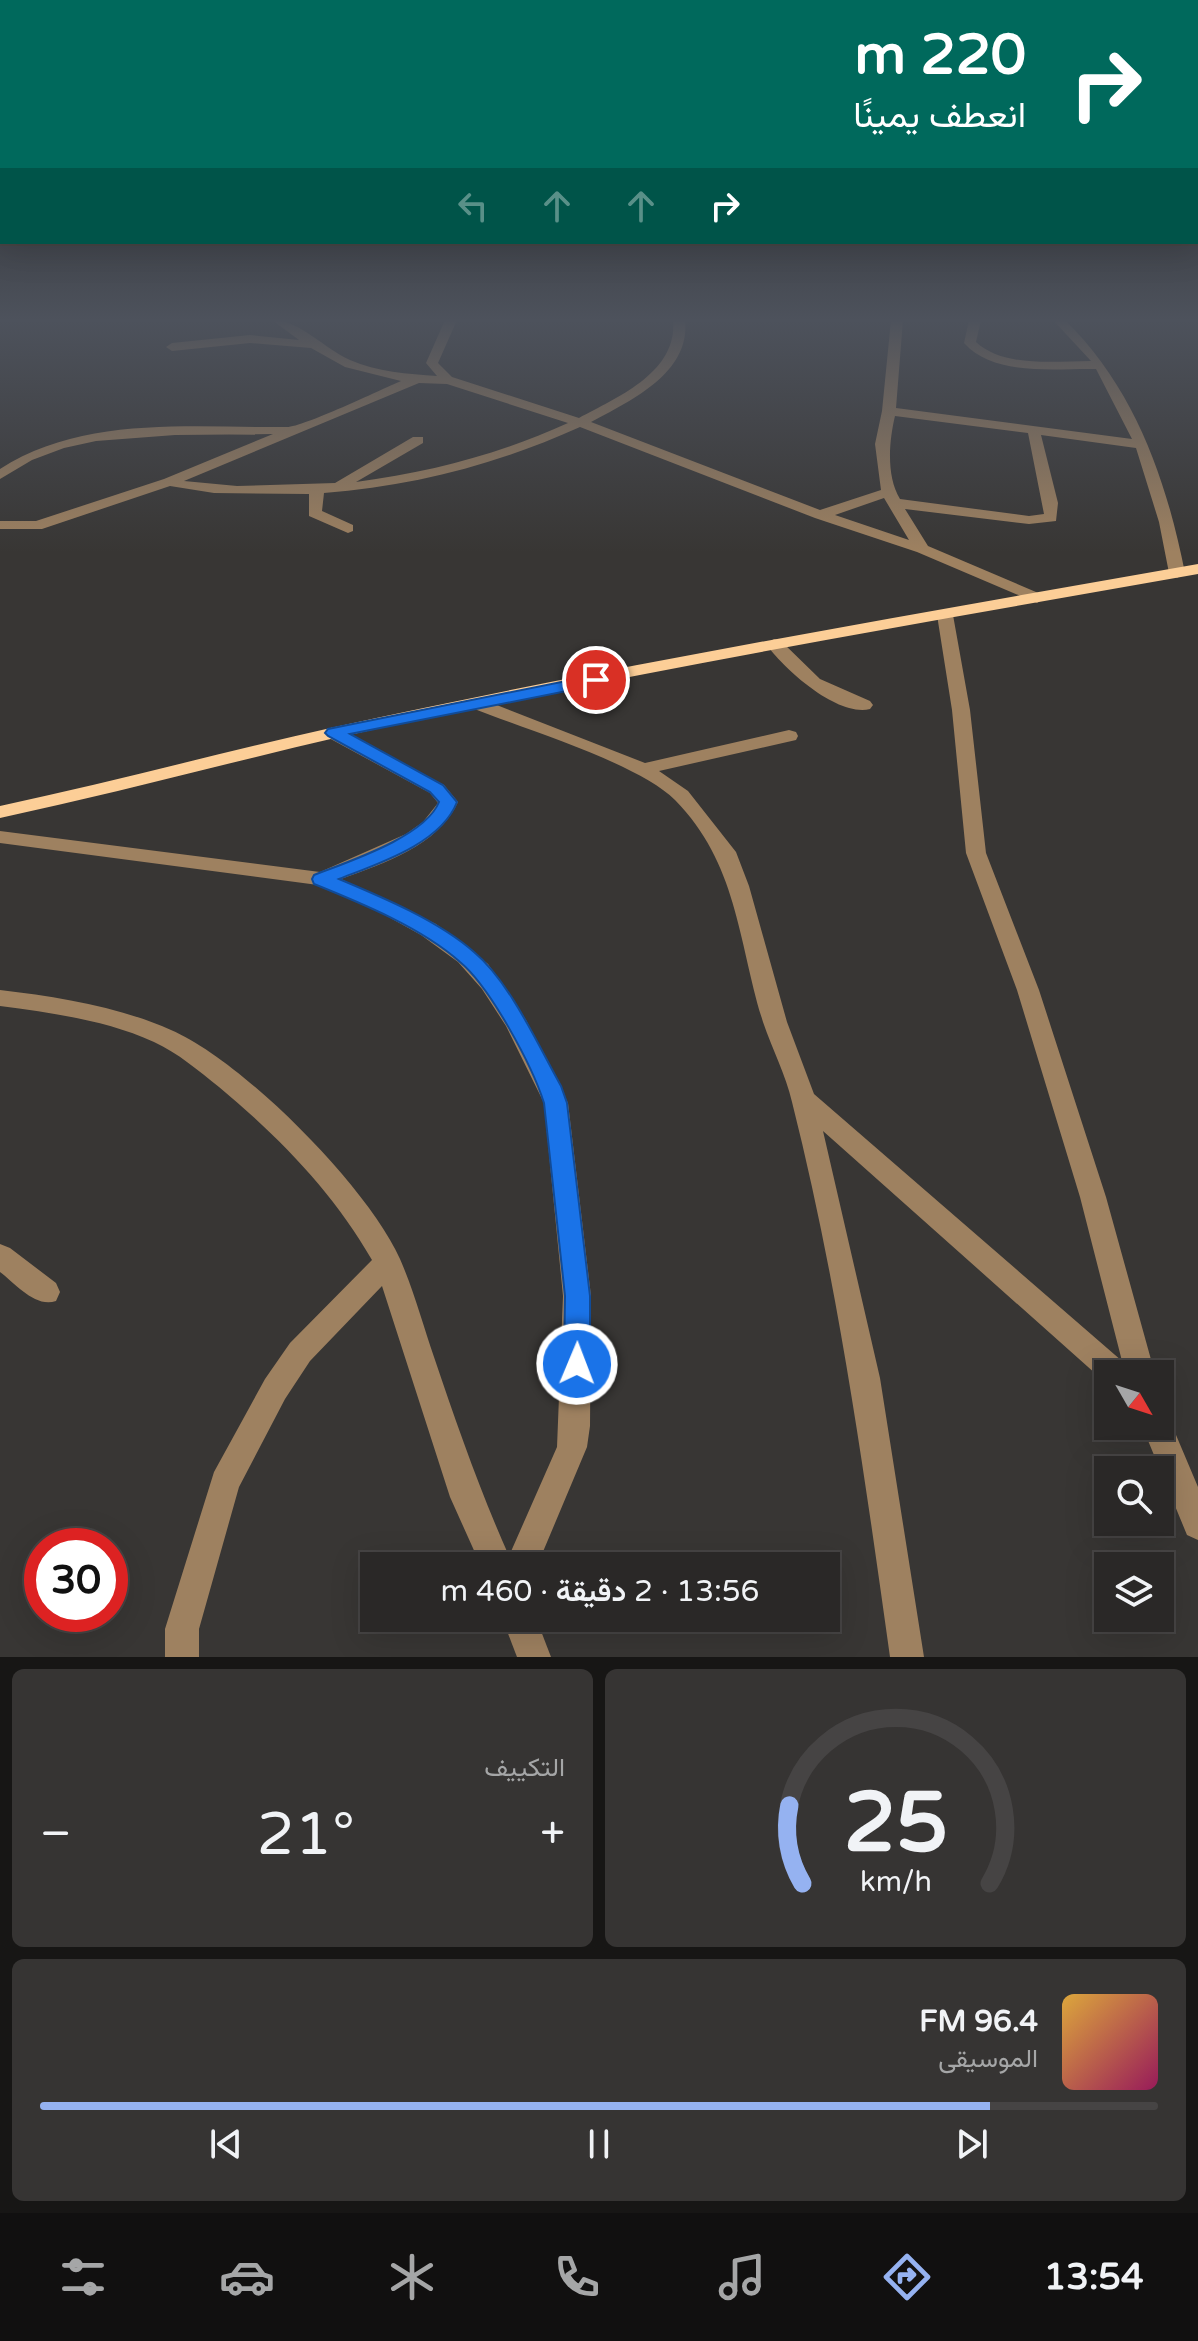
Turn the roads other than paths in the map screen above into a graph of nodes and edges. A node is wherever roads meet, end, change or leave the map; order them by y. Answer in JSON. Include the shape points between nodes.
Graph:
{"nodes":[{"id":1,"x":373,"y":397,"type":"edge"},
{"id":2,"x":511,"y":397,"type":"edge"},
{"id":3,"x":626,"y":397,"type":"edge"},
{"id":4,"x":890,"y":397,"type":"edge"},
{"id":5,"x":1119,"y":397,"type":"edge"},
{"id":6,"x":889,"y":411,"type":"junction"},
{"id":7,"x":582,"y":423,"type":"junction"},
{"id":8,"x":295,"y":430,"type":"junction"},
{"id":9,"x":1034,"y":432,"type":"junction"},
{"id":10,"x":418,"y":440,"type":"dead end"},
{"id":11,"x":1140,"y":444,"type":"junction"},
{"id":12,"x":0,"y":475,"type":"edge"},
{"id":13,"x":169,"y":482,"type":"junction"},
{"id":14,"x":336,"y":488,"type":"junction"},
{"id":15,"x":317,"y":489,"type":"junction"},
{"id":16,"x":890,"y":497,"type":"junction"},
{"id":17,"x":820,"y":515,"type":"junction"},
{"id":18,"x":0,"y":525,"type":"edge"},
{"id":19,"x":348,"y":528,"type":"dead end"},
{"id":20,"x":922,"y":549,"type":"junction"},
{"id":21,"x":1198,"y":569,"type":"edge"},
{"id":22,"x":1177,"y":573,"type":"junction"},
{"id":23,"x":1037,"y":598,"type":"junction"},
{"id":24,"x":945,"y":615,"type":"junction"},
{"id":25,"x":774,"y":644,"type":"junction"},
{"id":26,"x":478,"y":704,"type":"junction"},
{"id":27,"x":864,"y":705,"type":"dead end"},
{"id":28,"x":334,"y":733,"type":"junction"},
{"id":29,"x":789,"y":736,"type":"dead end"},
{"id":30,"x":643,"y":769,"type":"junction"},
{"id":31,"x":0,"y":812,"type":"edge"},
{"id":32,"x":0,"y":837,"type":"edge"},
{"id":33,"x":321,"y":879,"type":"junction"},
{"id":34,"x":0,"y":998,"type":"edge"},
{"id":35,"x":804,"y":1099,"type":"junction"},
{"id":36,"x":0,"y":1256,"type":"edge"},
{"id":37,"x":388,"y":1262,"type":"junction"},
{"id":38,"x":46,"y":1292,"type":"dead end"},
{"id":39,"x":1100,"y":1360,"type":"edge"},
{"id":40,"x":1136,"y":1360,"type":"edge"},
{"id":41,"x":1163,"y":1440,"type":"edge"},
{"id":42,"x":1198,"y":1524,"type":"edge"},
{"id":43,"x":491,"y":1552,"type":"edge"},
{"id":44,"x":527,"y":1552,"type":"edge"},
{"id":45,"x":524,"y":1632,"type":"edge"},
{"id":46,"x":182,"y":1657,"type":"edge"},
{"id":47,"x":534,"y":1657,"type":"edge"},
{"id":48,"x":907,"y":1657,"type":"edge"}],
"edges":[{"from":1,"to":8,"type":"street"},
{"from":2,"to":7,"type":"street"},
{"from":3,"to":7,"type":"street"},
{"from":4,"to":6,"type":"street"},
{"from":5,"to":11,"type":"street"},
{"from":6,"to":9,"type":"street"},
{"from":6,"to":16,"type":"street","via":[[882,444]]},
{"from":7,"to":14,"type":"street","via":[[477,464],[402,481]]},
{"from":7,"to":17,"type":"street"},
{"from":8,"to":12,"type":"street","via":[[88,438],[41,451]]},
{"from":8,"to":13,"type":"street"},
{"from":9,"to":11,"type":"street"},
{"from":9,"to":16,"type":"street","via":[[1051,518],[1029,520]]},
{"from":10,"to":14,"type":"street"},
{"from":11,"to":22,"type":"street","via":[[1172,538]]},
{"from":13,"to":15,"type":"street","via":[[226,490]]},
{"from":13,"to":18,"type":"street","via":[[37,526]]},
{"from":14,"to":15,"type":"street"},
{"from":15,"to":19,"type":"street","via":[[314,513]]},
{"from":16,"to":17,"type":"street"},
{"from":16,"to":20,"type":"street"},
{"from":17,"to":20,"type":"street"},
{"from":20,"to":23,"type":"street"},
{"from":21,"to":22,"type":"main road"},
{"from":22,"to":23,"type":"main road"},
{"from":23,"to":24,"type":"main road"},
{"from":24,"to":25,"type":"main road"},
{"from":24,"to":40,"type":"street","via":[[976,853],[1028,990],[1093,1197]]},
{"from":25,"to":26,"type":"main road"},
{"from":25,"to":27,"type":"street","via":[[807,681]]},
{"from":26,"to":28,"type":"main road"},
{"from":26,"to":30,"type":"street"},
{"from":28,"to":31,"type":"main road"},
{"from":28,"to":33,"type":"street","via":[[437,789],[448,802],[443,814],[395,850]]},
{"from":29,"to":30,"type":"street"},
{"from":30,"to":35,"type":"street","via":[[681,795],[726,852],[775,1022]]},
{"from":32,"to":33,"type":"street"},
{"from":33,"to":44,"type":"street","via":[[445,940],[469,958],[499,995],[556,1103],[577,1296],[575,1426],[565,1466]]},
{"from":34,"to":37,"type":"street","via":[[131,1025],[196,1056],[244,1093],[318,1164]]},
{"from":35,"to":39,"type":"street"},
{"from":35,"to":48,"type":"street","via":[[865,1378]]},
{"from":36,"to":38,"type":"street"},
{"from":37,"to":43,"type":"street","via":[[466,1497]]},
{"from":37,"to":46,"type":"street","via":[[300,1352],[225,1483],[182,1629]]},
{"from":41,"to":42,"type":"street"},
{"from":45,"to":47,"type":"street"}]}
